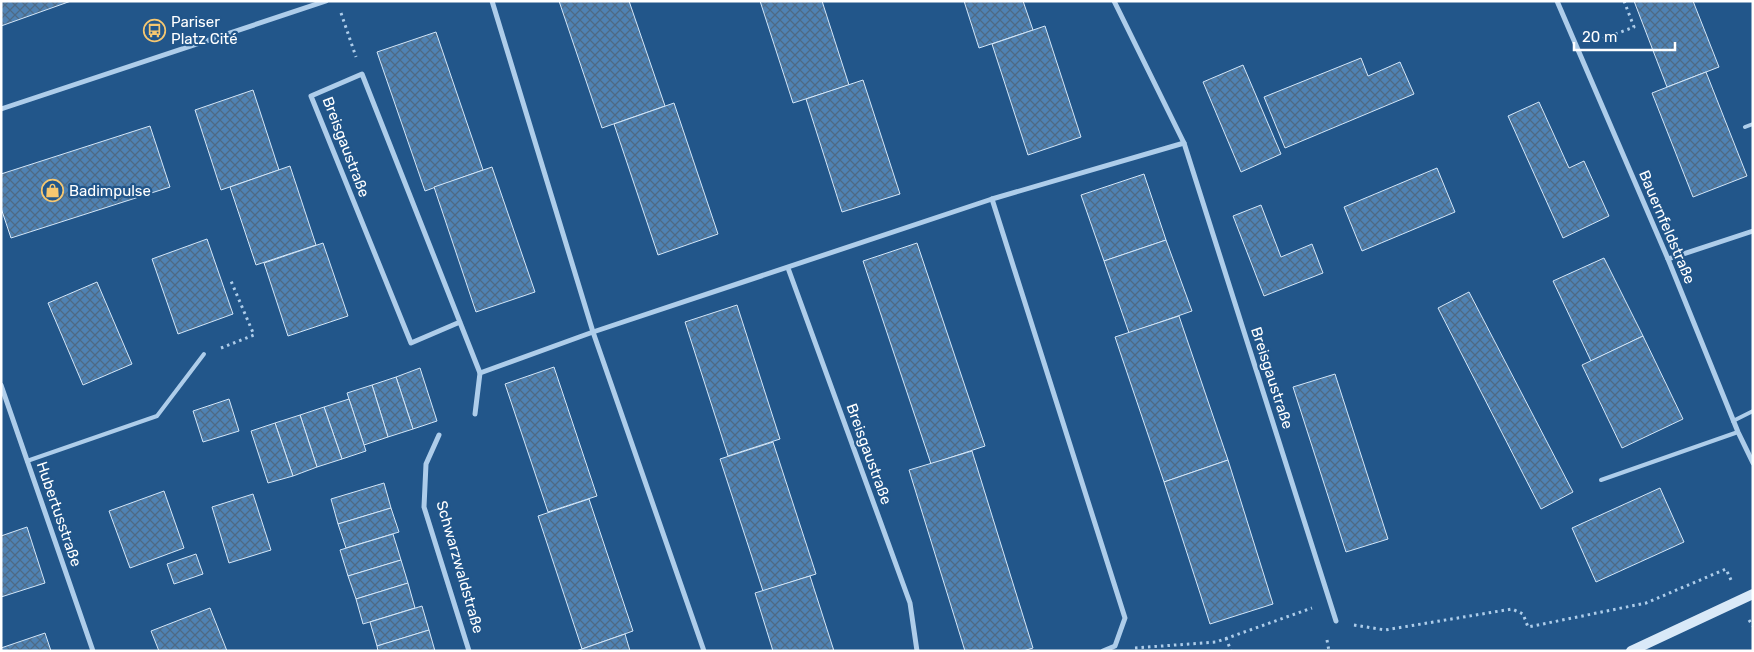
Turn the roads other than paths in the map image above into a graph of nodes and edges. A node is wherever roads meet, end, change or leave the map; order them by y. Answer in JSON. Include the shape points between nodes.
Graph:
{"nodes":[{"id":1,"x":326,"y":1,"type":"edge"},
{"id":2,"x":492,"y":1,"type":"edge"},
{"id":3,"x":1114,"y":1,"type":"edge"},
{"id":4,"x":1557,"y":1,"type":"edge"},
{"id":5,"x":1,"y":109,"type":"edge"},
{"id":6,"x":1753,"y":124,"type":"edge"},
{"id":7,"x":1745,"y":127,"type":"dead end"},
{"id":8,"x":1184,"y":143,"type":"junction"},
{"id":9,"x":992,"y":199,"type":"junction"},
{"id":10,"x":1753,"y":231,"type":"edge"},
{"id":11,"x":1668,"y":259,"type":"junction"},
{"id":12,"x":788,"y":268,"type":"junction"},
{"id":13,"x":460,"y":322,"type":"junction"},
{"id":14,"x":593,"y":332,"type":"junction"},
{"id":15,"x":204,"y":354,"type":"road end"},
{"id":16,"x":480,"y":373,"type":"junction"},
{"id":17,"x":1,"y":385,"type":"edge"},
{"id":18,"x":1753,"y":411,"type":"edge"},
{"id":19,"x":475,"y":414,"type":"dead end"},
{"id":20,"x":1733,"y":421,"type":"junction"},
{"id":21,"x":1738,"y":432,"type":"junction"},
{"id":22,"x":439,"y":435,"type":"dead end"},
{"id":23,"x":27,"y":461,"type":"junction"},
{"id":24,"x":1753,"y":463,"type":"edge"},
{"id":25,"x":1601,"y":480,"type":"dead end"},
{"id":26,"x":1753,"y":594,"type":"edge"},
{"id":27,"x":1336,"y":622,"type":"road end"},
{"id":28,"x":93,"y":651,"type":"edge"},
{"id":29,"x":469,"y":651,"type":"edge"},
{"id":30,"x":704,"y":651,"type":"edge"},
{"id":31,"x":917,"y":651,"type":"edge"},
{"id":32,"x":1103,"y":651,"type":"edge"},
{"id":33,"x":1631,"y":651,"type":"edge"}],
"edges":[{"from":1,"to":5,"type":"street"},
{"from":2,"to":14,"type":"street"},
{"from":3,"to":8,"type":"street","name":"Breisgaustraße"},
{"from":4,"to":11,"type":"street","name":"Bauernfeldstraße"},
{"from":6,"to":7,"type":"lane"},
{"from":8,"to":9,"type":"street"},
{"from":8,"to":27,"type":"street","name":"Breisgaustraße"},
{"from":9,"to":12,"type":"street"},
{"from":9,"to":32,"type":"street","via":[[1124,618],[1115,646]]},
{"from":10,"to":11,"type":"street"},
{"from":11,"to":20,"type":"street","name":"Bauernfeldstraße"},
{"from":12,"to":14,"type":"street"},
{"from":12,"to":31,"type":"street","name":"Breisgaustraße","via":[[910,603]]},
{"from":13,"to":13,"type":"street","name":"Breisgaustraße","via":[[362,74],[311,96],[411,343]]},
{"from":13,"to":16,"type":"street"},
{"from":14,"to":16,"type":"street"},
{"from":14,"to":30,"type":"street"},
{"from":15,"to":23,"type":"lane","via":[[157,416]]},
{"from":16,"to":19,"type":"street"},
{"from":17,"to":23,"type":"street","name":"Hubertusstraße"},
{"from":18,"to":20,"type":"lane"},
{"from":20,"to":21,"type":"street","name":"Bauernfeldstraße"},
{"from":21,"to":24,"type":"street","name":"Bauernfeldstraße"},
{"from":21,"to":25,"type":"lane"},
{"from":22,"to":29,"type":"street","name":"Schwarzwaldstraße","via":[[426,464],[424,508]]},
{"from":23,"to":28,"type":"street","name":"Hubertusstraße"},
{"from":26,"to":33,"type":"street"}]}
